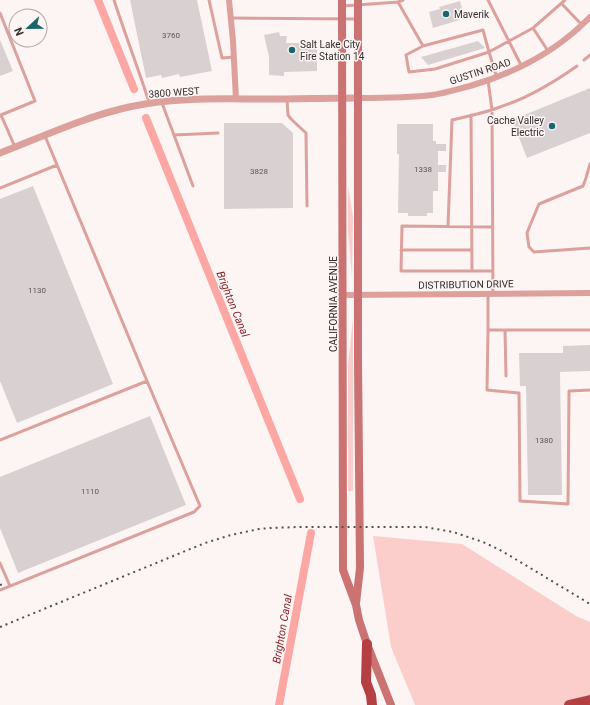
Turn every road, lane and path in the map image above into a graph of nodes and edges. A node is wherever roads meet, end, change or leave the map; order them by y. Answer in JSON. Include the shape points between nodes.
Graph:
{"nodes":[{"id":1,"x":114,"y":0,"type":"edge"},
{"id":2,"x":209,"y":0,"type":"edge"},
{"id":3,"x":228,"y":0,"type":"edge"},
{"id":4,"x":403,"y":0,"type":"edge"},
{"id":5,"x":488,"y":0,"type":"edge"},
{"id":6,"x":565,"y":0,"type":"edge"},
{"id":7,"x":398,"y":1,"type":"edge"},
{"id":8,"x":358,"y":2,"type":"edge"},
{"id":9,"x":342,"y":3,"type":"edge"},
{"id":10,"x":562,"y":4,"type":"junction"},
{"id":11,"x":0,"y":13,"type":"edge"},
{"id":12,"x":590,"y":17,"type":"edge"},
{"id":13,"x":231,"y":18,"type":"junction"},
{"id":14,"x":342,"y":19,"type":"junction"},
{"id":15,"x":358,"y":19,"type":"junction"},
{"id":16,"x":582,"y":25,"type":"junction"},
{"id":17,"x":533,"y":28,"type":"junction"},
{"id":18,"x":509,"y":42,"type":"junction"},
{"id":19,"x":423,"y":46,"type":"junction"},
{"id":20,"x":548,"y":51,"type":"junction"},
{"id":21,"x":489,"y":52,"type":"junction"},
{"id":22,"x":590,"y":55,"type":"edge"},
{"id":23,"x":234,"y":58,"type":"junction"},
{"id":24,"x":584,"y":60,"type":"dead end"},
{"id":25,"x":577,"y":66,"type":"dead end"},
{"id":26,"x":522,"y":67,"type":"junction"},
{"id":27,"x":497,"y":78,"type":"junction"},
{"id":28,"x":488,"y":80,"type":"junction"},
{"id":29,"x":342,"y":98,"type":"junction"},
{"id":30,"x":359,"y":98,"type":"junction"},
{"id":31,"x":236,"y":99,"type":"junction"},
{"id":32,"x":287,"y":99,"type":"junction"},
{"id":33,"x":162,"y":101,"type":"junction"},
{"id":34,"x":149,"y":103,"type":"junction"},
{"id":35,"x":492,"y":110,"type":"junction"},
{"id":36,"x":1,"y":115,"type":"edge"},
{"id":37,"x":471,"y":115,"type":"junction"},
{"id":38,"x":218,"y":133,"type":"dead end"},
{"id":39,"x":174,"y":135,"type":"junction"},
{"id":40,"x":45,"y":136,"type":"junction"},
{"id":41,"x":15,"y":148,"type":"junction"},
{"id":42,"x":0,"y":153,"type":"edge"},
{"id":43,"x":590,"y":164,"type":"edge"},
{"id":44,"x":57,"y":165,"type":"junction"},
{"id":45,"x":193,"y":186,"type":"dead end"},
{"id":46,"x":0,"y":188,"type":"edge"},
{"id":47,"x":307,"y":206,"type":"dead end"},
{"id":48,"x":448,"y":226,"type":"junction"},
{"id":49,"x":472,"y":227,"type":"junction"},
{"id":50,"x":492,"y":227,"type":"junction"},
{"id":51,"x":590,"y":248,"type":"edge"},
{"id":52,"x":401,"y":250,"type":"junction"},
{"id":53,"x":472,"y":250,"type":"junction"},
{"id":54,"x":472,"y":270,"type":"junction"},
{"id":55,"x":492,"y":271,"type":"junction"},
{"id":56,"x":590,"y":293,"type":"edge"},
{"id":57,"x":490,"y":294,"type":"junction"},
{"id":58,"x":343,"y":295,"type":"junction"},
{"id":59,"x":358,"y":295,"type":"junction"},
{"id":60,"x":488,"y":330,"type":"junction"},
{"id":61,"x":505,"y":330,"type":"junction"},
{"id":62,"x":590,"y":330,"type":"edge"},
{"id":63,"x":506,"y":376,"type":"dead end"},
{"id":64,"x":147,"y":381,"type":"junction"},
{"id":65,"x":590,"y":390,"type":"edge"},
{"id":66,"x":0,"y":440,"type":"edge"},
{"id":67,"x":0,"y":563,"type":"edge"},
{"id":68,"x":10,"y":586,"type":"junction"},
{"id":69,"x":0,"y":590,"type":"edge"},
{"id":70,"x":356,"y":605,"type":"junction"},
{"id":71,"x":367,"y":644,"type":"junction"},
{"id":72,"x":590,"y":700,"type":"edge"},
{"id":73,"x":372,"y":705,"type":"edge"},
{"id":74,"x":391,"y":705,"type":"edge"},
{"id":75,"x":569,"y":705,"type":"edge"}],
"edges":[{"from":1,"to":34,"type":"lane"},
{"from":2,"to":23,"type":"lane","via":[[222,58]]},
{"from":3,"to":13,"type":"street"},
{"from":4,"to":7,"type":"lane"},
{"from":5,"to":18,"type":"lane"},
{"from":6,"to":10,"type":"lane"},
{"from":7,"to":8,"type":"lane"},
{"from":7,"to":19,"type":"lane"},
{"from":8,"to":9,"type":"lane"},
{"from":8,"to":15,"type":"main road","name":"CALIFORNIA AVENUE"},
{"from":9,"to":14,"type":"main road","name":"CALIFORNIA AVENUE"},
{"from":10,"to":16,"type":"lane"},
{"from":10,"to":17,"type":"lane"},
{"from":11,"to":36,"type":"lane","via":[[35,101]]},
{"from":12,"to":16,"type":"street","name":"GUSTIN ROAD"},
{"from":13,"to":14,"type":"lane"},
{"from":13,"to":23,"type":"street"},
{"from":14,"to":15,"type":"lane"},
{"from":14,"to":29,"type":"main road","name":"CALIFORNIA AVENUE"},
{"from":15,"to":30,"type":"main road","name":"CALIFORNIA AVENUE"},
{"from":16,"to":20,"type":"street","name":"GUSTIN ROAD"},
{"from":17,"to":18,"type":"lane"},
{"from":17,"to":20,"type":"lane"},
{"from":18,"to":21,"type":"lane"},
{"from":18,"to":26,"type":"lane"},
{"from":19,"to":21,"type":"lane","via":[[483,30]]},
{"from":19,"to":21,"type":"lane","via":[[406,55],[409,72],[435,69]]},
{"from":20,"to":26,"type":"street","name":"GUSTIN ROAD"},
{"from":21,"to":27,"type":"lane"},
{"from":22,"to":24,"type":"lane"},
{"from":23,"to":31,"type":"street"},
{"from":25,"to":35,"type":"lane","via":[[535,92]]},
{"from":26,"to":27,"type":"street","name":"GUSTIN ROAD"},
{"from":27,"to":28,"type":"street","name":"GUSTIN ROAD"},
{"from":28,"to":30,"type":"street","name":"GUSTIN ROAD","via":[[432,95]]},
{"from":28,"to":35,"type":"lane"},
{"from":29,"to":30,"type":"street","name":"3800 WEST"},
{"from":29,"to":32,"type":"street","name":"3800 WEST"},
{"from":29,"to":58,"type":"main road","name":"CALIFORNIA AVENUE"},
{"from":30,"to":59,"type":"main road","name":"CALIFORNIA AVENUE"},
{"from":31,"to":32,"type":"street","name":"3800 WEST"},
{"from":31,"to":33,"type":"street","name":"3800 WEST"},
{"from":32,"to":47,"type":"lane","via":[[288,115],[306,133]]},
{"from":33,"to":34,"type":"street","name":"3800 WEST"},
{"from":33,"to":39,"type":"lane"},
{"from":34,"to":40,"type":"street","name":"3800 WEST","via":[[108,112]]},
{"from":35,"to":37,"type":"lane"},
{"from":35,"to":50,"type":"lane"},
{"from":36,"to":41,"type":"lane"},
{"from":37,"to":48,"type":"lane","via":[[452,120]]},
{"from":37,"to":49,"type":"lane"},
{"from":38,"to":39,"type":"lane"},
{"from":39,"to":45,"type":"lane"},
{"from":40,"to":41,"type":"street","name":"3800 WEST"},
{"from":40,"to":44,"type":"lane"},
{"from":41,"to":42,"type":"street","name":"3800 WEST"},
{"from":43,"to":51,"type":"lane","via":[[583,186],[539,204],[527,233],[529,247],[534,252]]},
{"from":44,"to":46,"type":"lane"},
{"from":44,"to":64,"type":"lane"},
{"from":48,"to":49,"type":"lane"},
{"from":48,"to":52,"type":"lane","via":[[402,226]]},
{"from":49,"to":50,"type":"lane"},
{"from":49,"to":53,"type":"lane"},
{"from":50,"to":55,"type":"lane"},
{"from":52,"to":53,"type":"lane"},
{"from":52,"to":54,"type":"lane","via":[[401,271]]},
{"from":53,"to":54,"type":"lane"},
{"from":54,"to":55,"type":"lane"},
{"from":55,"to":57,"type":"lane"},
{"from":56,"to":57,"type":"street","name":"DISTRIBUTION DRIVE"},
{"from":57,"to":59,"type":"street","name":"DISTRIBUTION DRIVE"},
{"from":57,"to":60,"type":"lane"},
{"from":58,"to":59,"type":"street","name":"DISTRIBUTION DRIVE"},
{"from":58,"to":70,"type":"main road","name":"CALIFORNIA AVENUE","via":[[343,570]]},
{"from":59,"to":70,"type":"main road","name":"CALIFORNIA AVENUE","via":[[360,568]]},
{"from":60,"to":61,"type":"lane"},
{"from":60,"to":65,"type":"lane","via":[[487,390],[519,393],[520,501],[568,504],[569,391]]},
{"from":61,"to":62,"type":"lane"},
{"from":61,"to":63,"type":"lane"},
{"from":64,"to":66,"type":"lane"},
{"from":64,"to":68,"type":"lane","via":[[200,506],[194,512]]},
{"from":67,"to":68,"type":"lane"},
{"from":68,"to":69,"type":"lane"},
{"from":70,"to":71,"type":"main road","name":"CALIFORNIA AVENUE"},
{"from":71,"to":73,"type":"highway","via":[[366,682]]},
{"from":71,"to":74,"type":"main road","name":"CALIFORNIA AVENUE"},
{"from":72,"to":75,"type":"highway"}]}
